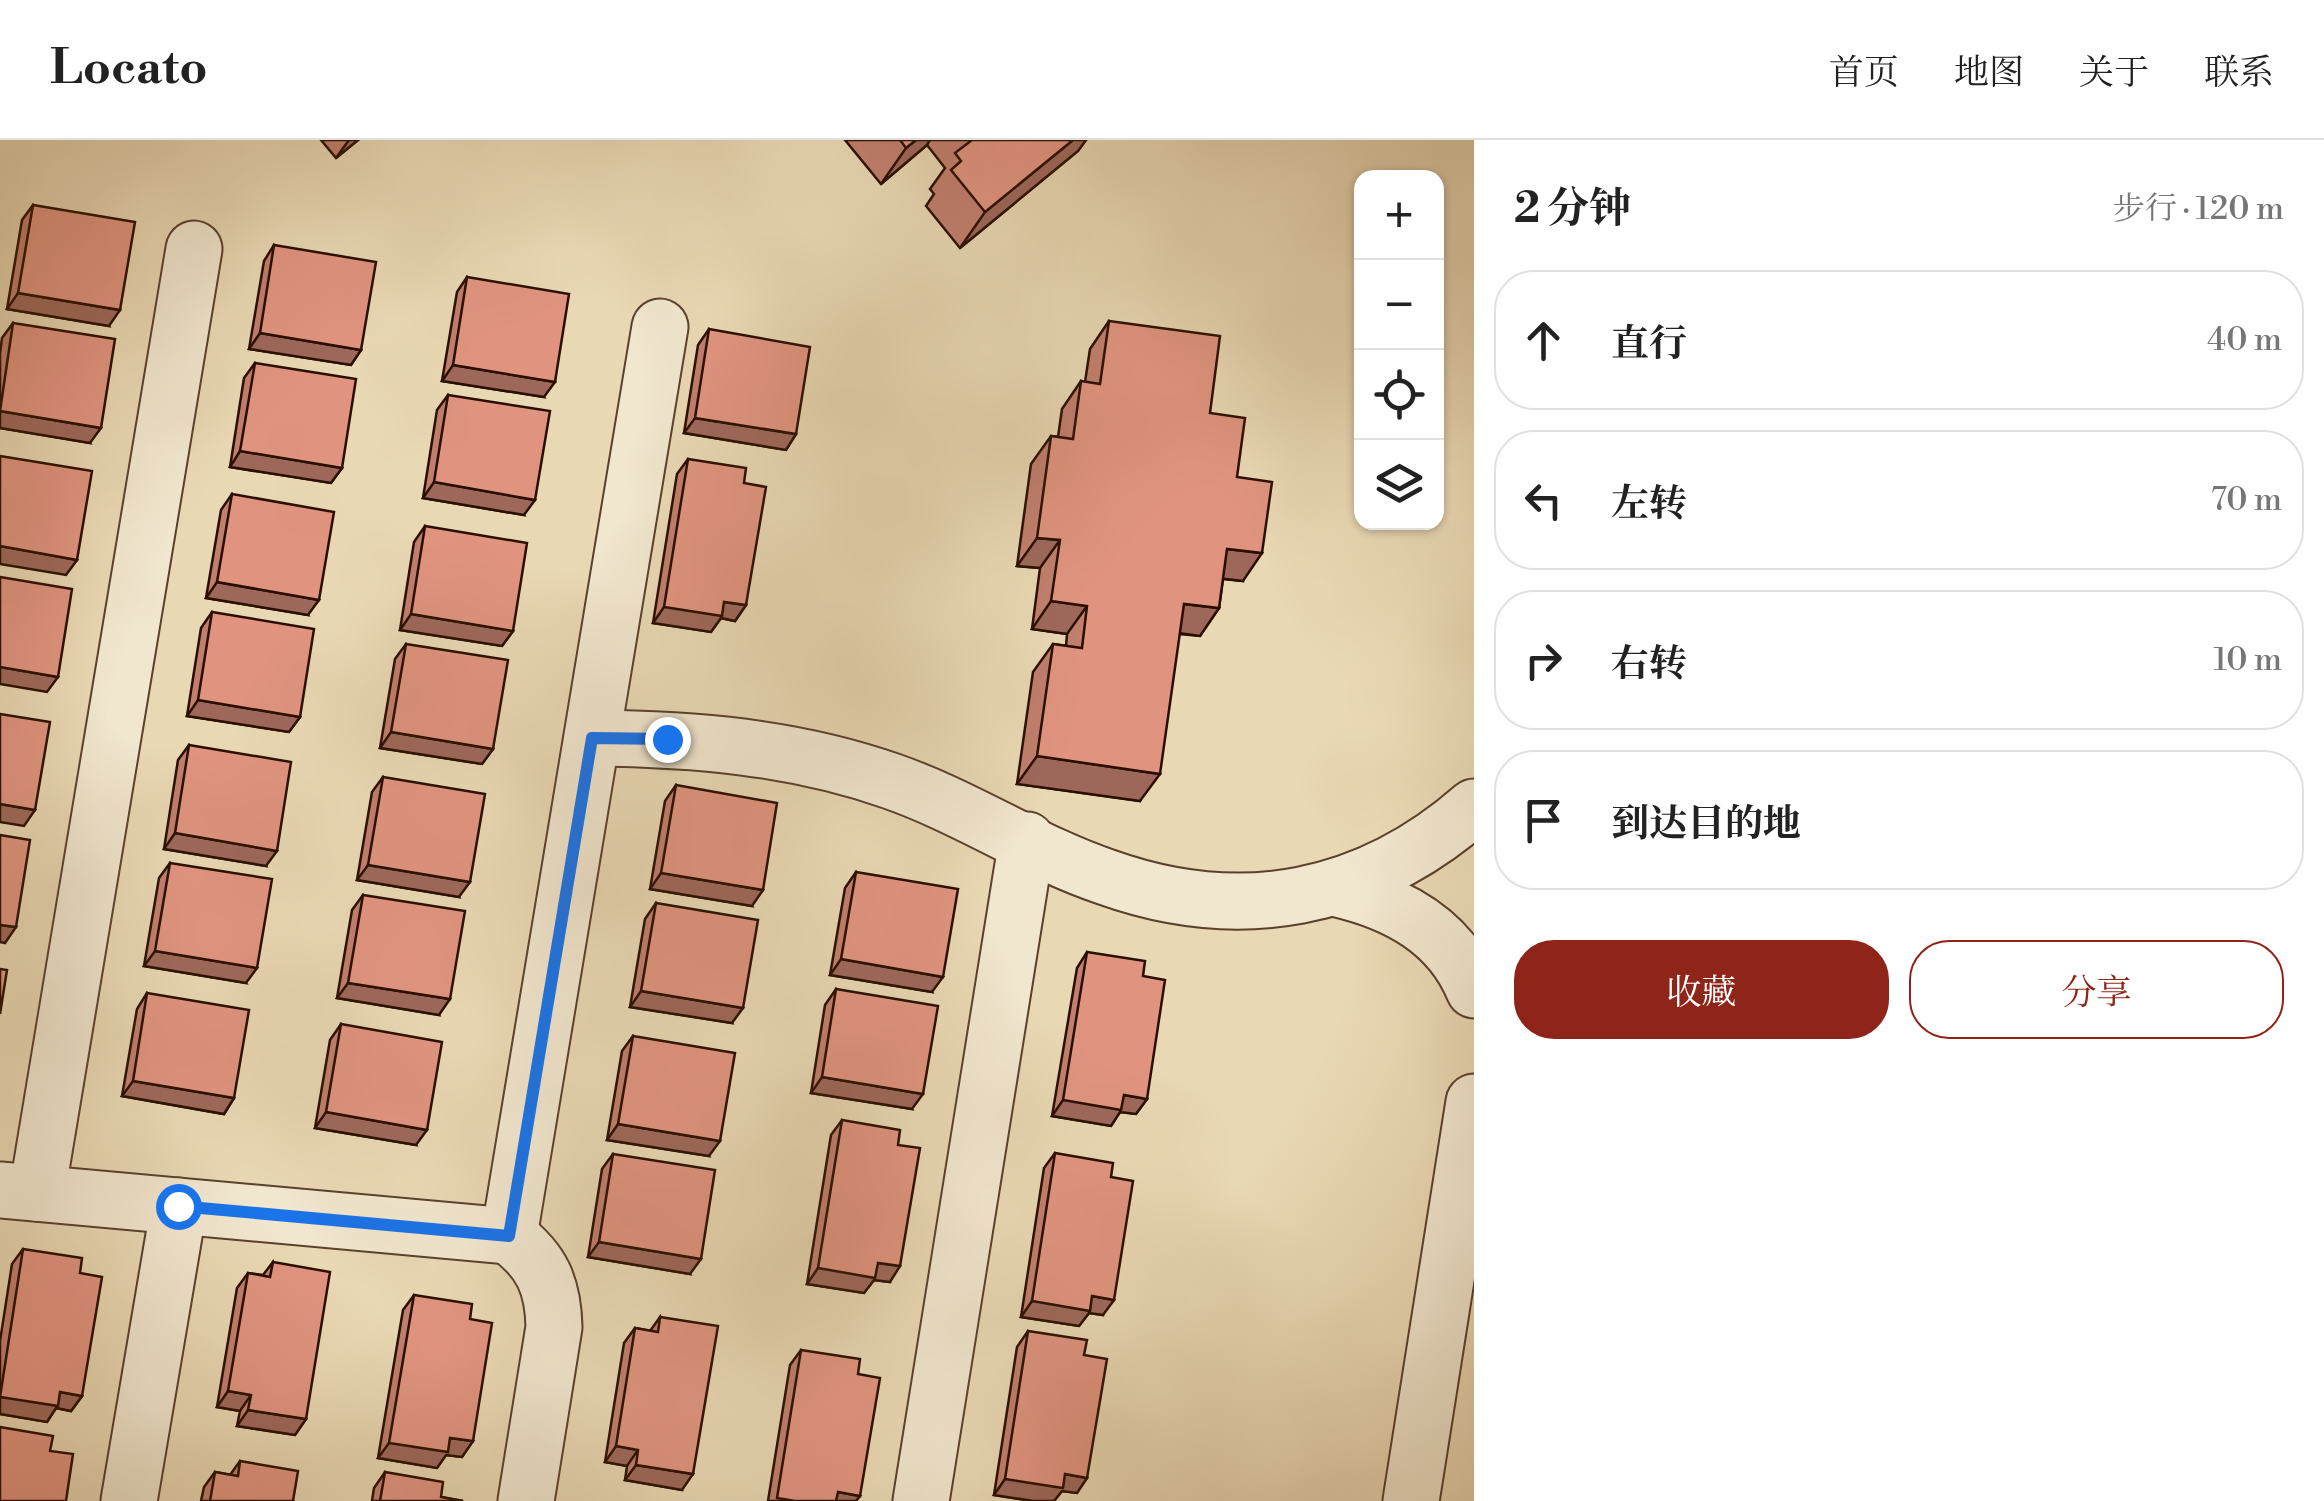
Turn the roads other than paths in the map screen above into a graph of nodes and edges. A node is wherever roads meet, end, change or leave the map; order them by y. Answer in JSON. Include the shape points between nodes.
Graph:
{"nodes":[{"id":1,"x":194,"y":249,"type":"dead end"},
{"id":2,"x":660,"y":327,"type":"dead end"},
{"id":3,"x":592,"y":738,"type":"junction"},
{"id":4,"x":1474,"y":808,"type":"edge"},
{"id":5,"x":1027,"y":840,"type":"junction"},
{"id":6,"x":1338,"y":889,"type":"junction"},
{"id":7,"x":1474,"y":990,"type":"edge"},
{"id":8,"x":1474,"y":1102,"type":"edge"},
{"id":9,"x":18,"y":1192,"type":"edge"},
{"id":10,"x":178,"y":1206,"type":"junction"},
{"id":11,"x":509,"y":1236,"type":"junction"},
{"id":12,"x":129,"y":1501,"type":"edge"},
{"id":13,"x":526,"y":1501,"type":"edge"},
{"id":14,"x":922,"y":1501,"type":"edge"},
{"id":15,"x":1412,"y":1501,"type":"edge"}],
"edges":[{"from":1,"to":9,"type":"street"},
{"from":2,"to":3,"type":"street"},
{"from":3,"to":5,"type":"street","via":[[742,746],[817,760],[889,780]]},
{"from":3,"to":11,"type":"street"},
{"from":4,"to":6,"type":"street","via":[[1422,846]]},
{"from":5,"to":6,"type":"street","via":[[1106,878],[1190,897],[1278,901]]},
{"from":5,"to":14,"type":"street"},
{"from":6,"to":7,"type":"street","via":[[1379,899],[1418,920],[1450,949]]},
{"from":8,"to":15,"type":"street"},
{"from":9,"to":10,"type":"street"},
{"from":10,"to":11,"type":"street"},
{"from":10,"to":12,"type":"street"},
{"from":11,"to":13,"type":"street","via":[[531,1252],[554,1300]]}]}
